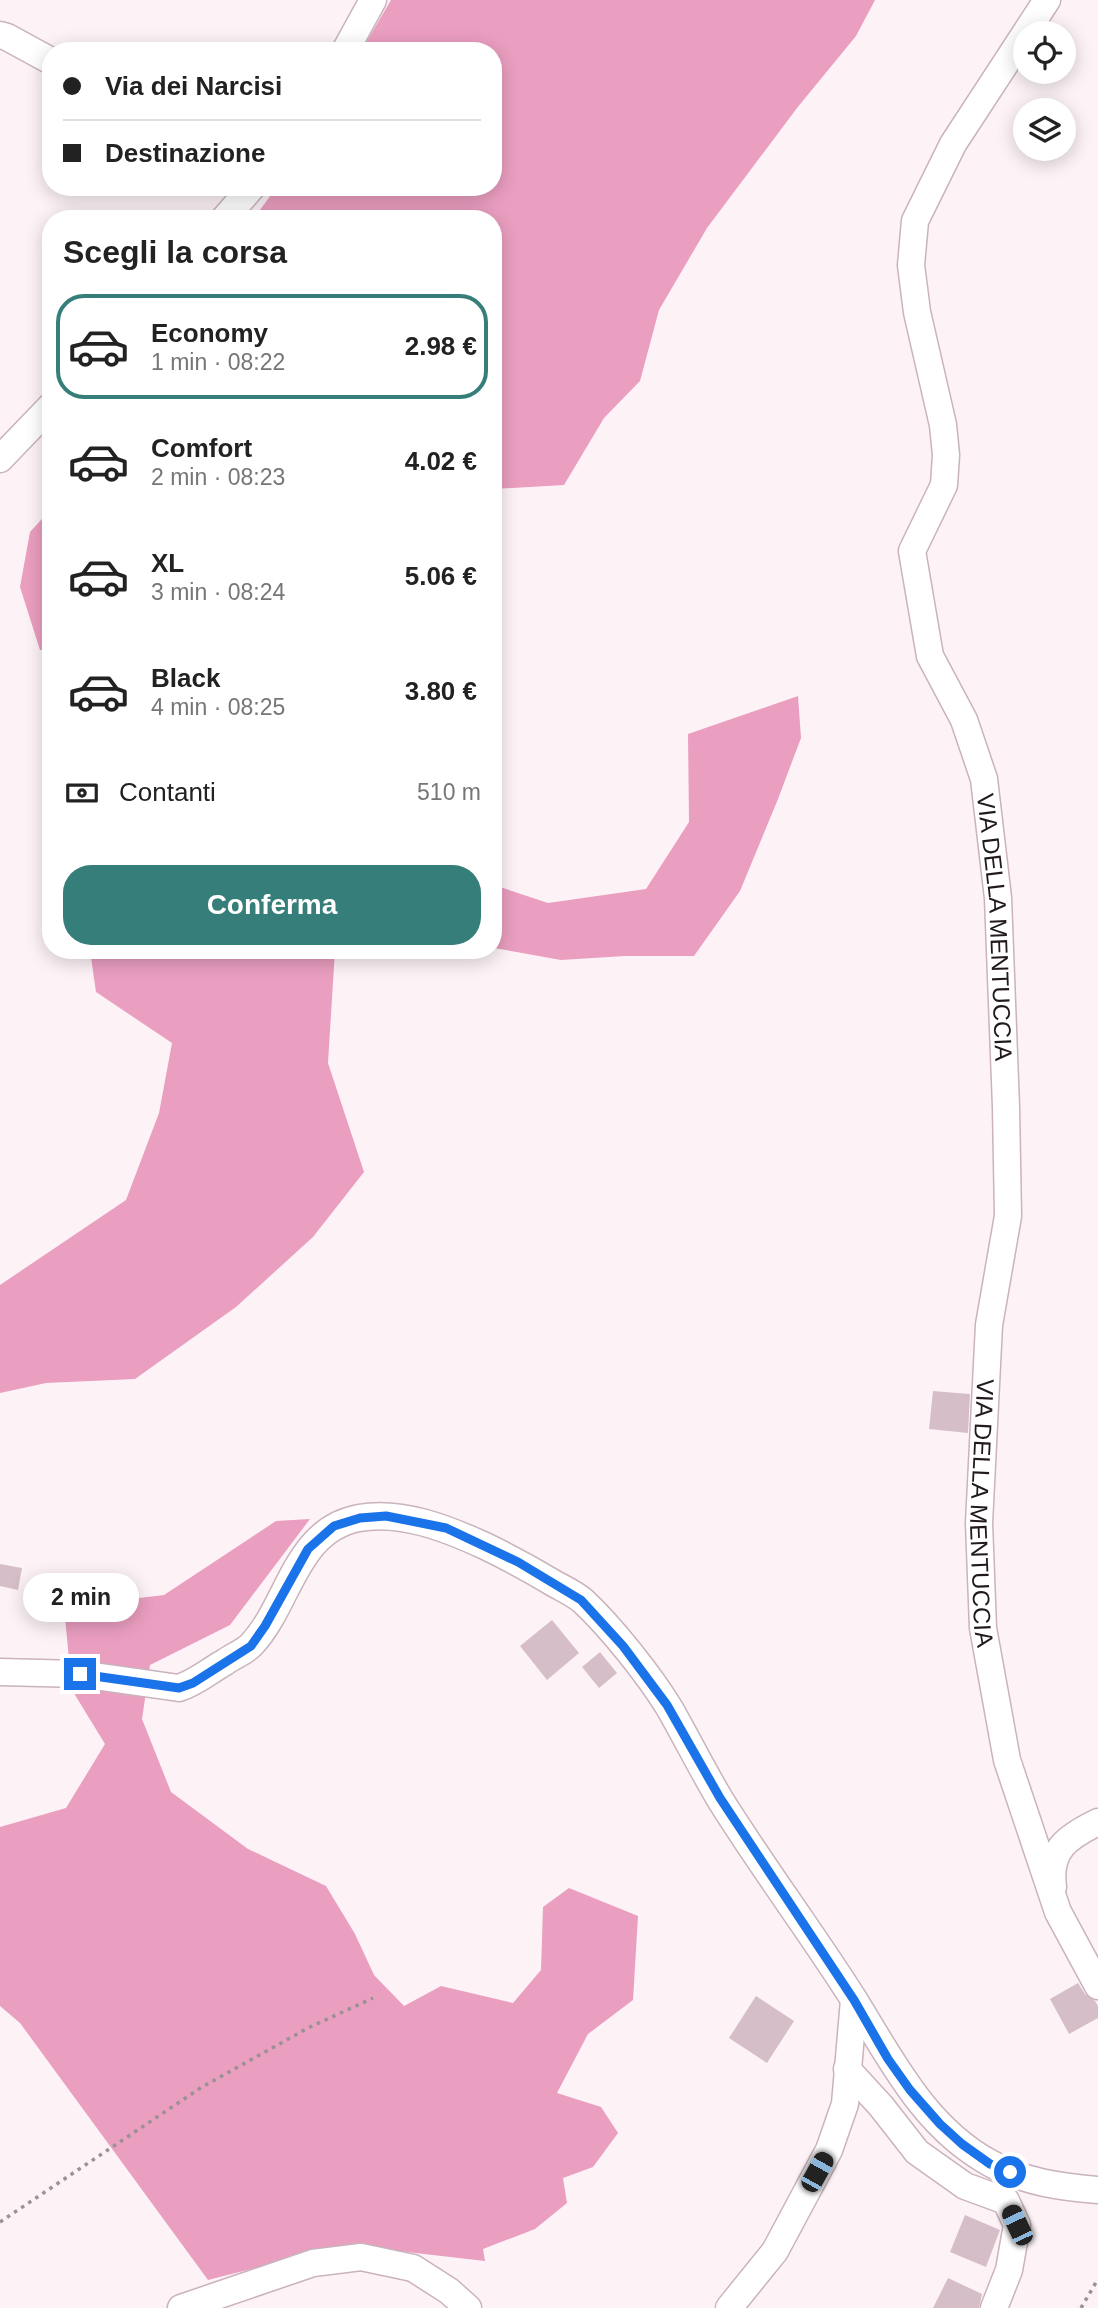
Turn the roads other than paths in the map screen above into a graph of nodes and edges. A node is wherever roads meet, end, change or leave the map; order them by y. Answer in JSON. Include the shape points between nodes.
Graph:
{"nodes":[{"id":1,"x":373,"y":0,"type":"edge"},
{"id":2,"x":1047,"y":0,"type":"edge"},
{"id":3,"x":0,"y":35,"type":"edge"},
{"id":4,"x":350,"y":42,"type":"edge"},
{"id":5,"x":42,"y":56,"type":"edge"},
{"id":6,"x":244,"y":196,"type":"edge"},
{"id":7,"x":232,"y":210,"type":"edge"},
{"id":8,"x":42,"y":414,"type":"edge"},
{"id":9,"x":0,"y":458,"type":"edge"},
{"id":10,"x":0,"y":1672,"type":"edge"},
{"id":11,"x":1098,"y":1822,"type":"edge"},
{"id":12,"x":1054,"y":1903,"type":"junction"},
{"id":13,"x":1098,"y":1986,"type":"edge"},
{"id":14,"x":854,"y":2000,"type":"junction"},
{"id":15,"x":848,"y":2069,"type":"junction"},
{"id":16,"x":1098,"y":2190,"type":"edge"},
{"id":17,"x":181,"y":2308,"type":"edge"},
{"id":18,"x":468,"y":2308,"type":"edge"},
{"id":19,"x":729,"y":2308,"type":"edge"},
{"id":20,"x":994,"y":2308,"type":"edge"}],
"edges":[{"from":1,"to":4,"type":"street"},
{"from":2,"to":12,"type":"street","name":"VIA DELLA MENTUCCIA","via":[[953,144],[915,221],[911,265],[917,312],[946,455],[944,485],[912,551],[930,656],[964,720],[984,779],[998,898],[1007,1216],[989,1325],[979,1523],[983,1628],[1005,1754]]},
{"from":3,"to":5,"type":"street"},
{"from":6,"to":7,"type":"street"},
{"from":8,"to":9,"type":"street"},
{"from":10,"to":14,"type":"street","via":[[80,1674],[179,1688],[251,1646],[308,1549],[334,1526],[386,1516],[446,1528],[518,1562],[581,1600],[623,1646],[667,1705],[720,1798]]},
{"from":11,"to":12,"type":"street","name":"VIA DELLA MENTUCCIA","via":[[1056,1851],[1051,1874]]},
{"from":12,"to":13,"type":"street","name":"VIA DELLA MENTUCCIA"},
{"from":14,"to":15,"type":"street"},
{"from":14,"to":16,"type":"street","via":[[910,2090],[962,2144],[990,2164],[1030,2180]]},
{"from":15,"to":19,"type":"street","via":[[845,2104],[829,2150],[775,2251]]},
{"from":15,"to":20,"type":"street","via":[[917,2152],[965,2186],[1006,2202],[1017,2225],[1009,2270]]},
{"from":17,"to":18,"type":"street","via":[[313,2263],[360,2257],[414,2269]]}]}
